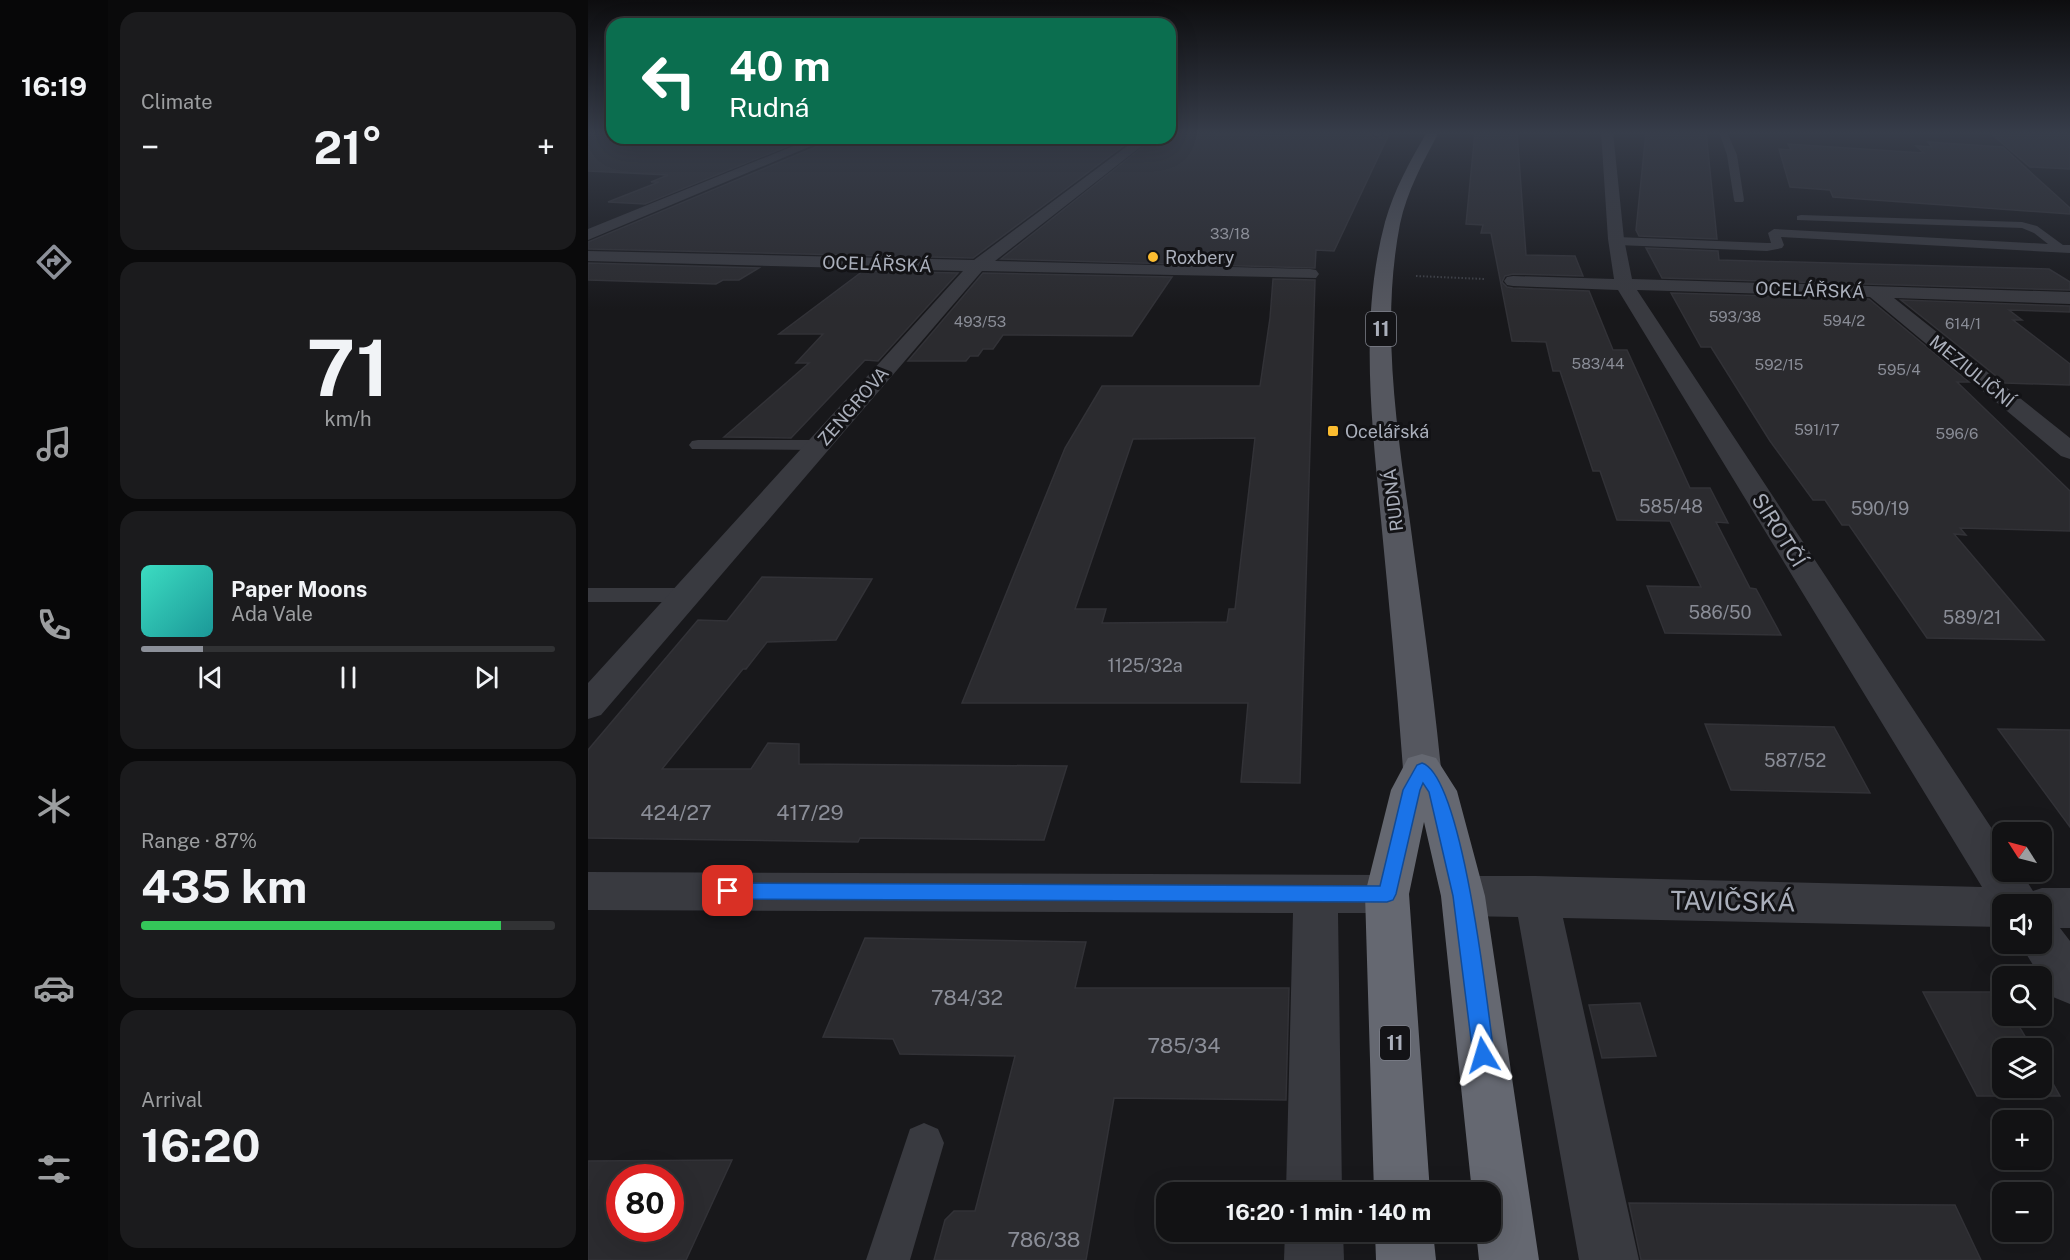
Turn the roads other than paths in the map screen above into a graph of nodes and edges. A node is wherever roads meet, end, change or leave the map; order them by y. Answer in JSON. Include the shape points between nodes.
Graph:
{"nodes":[{"id":1,"x":696,"y":191,"type":"edge"},
{"id":2,"x":1076,"y":191,"type":"edge"},
{"id":3,"x":1403,"y":191,"type":"edge"},
{"id":4,"x":1612,"y":191,"type":"edge"},
{"id":5,"x":1738,"y":191,"type":"edge"},
{"id":6,"x":1739,"y":200,"type":"dead end"},
{"id":7,"x":1784,"y":218,"type":"dead end"},
{"id":8,"x":1952,"y":222,"type":"junction"},
{"id":9,"x":588,"y":235,"type":"edge"},
{"id":10,"x":1617,"y":241,"type":"junction"},
{"id":11,"x":1976,"y":243,"type":"junction"},
{"id":12,"x":2065,"y":248,"type":"edge"},
{"id":13,"x":588,"y":256,"type":"edge"},
{"id":14,"x":976,"y":267,"type":"junction"},
{"id":15,"x":1310,"y":274,"type":"dead end"},
{"id":16,"x":1513,"y":281,"type":"dead end"},
{"id":17,"x":1623,"y":285,"type":"junction"},
{"id":18,"x":1875,"y":292,"type":"junction"},
{"id":19,"x":2070,"y":298,"type":"edge"},
{"id":20,"x":698,"y":445,"type":"dead end"},
{"id":21,"x":819,"y":445,"type":"junction"},
{"id":22,"x":2070,"y":451,"type":"edge"},
{"id":23,"x":588,"y":595,"type":"edge"},
{"id":24,"x":686,"y":595,"type":"junction"},
{"id":25,"x":588,"y":706,"type":"edge"},
{"id":26,"x":1422,"y":769,"type":"junction"},
{"id":27,"x":588,"y":891,"type":"edge"},
{"id":28,"x":1316,"y":894,"type":"junction"},
{"id":29,"x":1387,"y":894,"type":"junction"},
{"id":30,"x":2011,"y":894,"type":"edge"},
{"id":31,"x":1463,"y":896,"type":"junction"},
{"id":32,"x":1536,"y":896,"type":"junction"},
{"id":33,"x":1992,"y":908,"type":"edge"},
{"id":34,"x":2052,"y":908,"type":"edge"},
{"id":35,"x":2070,"y":908,"type":"edge"},
{"id":36,"x":2052,"y":954,"type":"edge"},
{"id":37,"x":2070,"y":981,"type":"edge"},
{"id":38,"x":924,"y":1143,"type":"dead end"},
{"id":39,"x":1314,"y":1182,"type":"edge"},
{"id":40,"x":1401,"y":1182,"type":"edge"},
{"id":41,"x":1314,"y":1242,"type":"edge"},
{"id":42,"x":1405,"y":1242,"type":"edge"},
{"id":43,"x":888,"y":1260,"type":"edge"},
{"id":44,"x":1314,"y":1260,"type":"edge"},
{"id":45,"x":1406,"y":1260,"type":"edge"},
{"id":46,"x":1509,"y":1260,"type":"edge"},
{"id":47,"x":1609,"y":1260,"type":"edge"}],
"edges":[{"from":1,"to":9,"type":"street"},
{"from":2,"to":14,"type":"street","name":"ZENGROVA"},
{"from":3,"to":26,"type":"main road","name":"RUDNÁ","number":"11","via":[[1395,214],[1384,275],[1381,329],[1386,441]]},
{"from":4,"to":10,"type":"street","name":"SIROTČÍ"},
{"from":5,"to":6,"type":"lane"},
{"from":7,"to":8,"type":"lane"},
{"from":8,"to":11,"type":"lane"},
{"from":8,"to":12,"type":"lane","via":[[2035,227]]},
{"from":10,"to":11,"type":"lane","via":[[1767,247],[1778,245],[1772,227]]},
{"from":10,"to":17,"type":"street","name":"SIROTČÍ"},
{"from":11,"to":12,"type":"lane"},
{"from":13,"to":14,"type":"street","name":"OCELÁŘSKÁ"},
{"from":14,"to":15,"type":"street","name":"OCELÁŘSKÁ"},
{"from":14,"to":21,"type":"street","name":"ZENGROVA"},
{"from":16,"to":17,"type":"street","name":"OCELÁŘSKÁ"},
{"from":17,"to":18,"type":"street","name":"OCELÁŘSKÁ"},
{"from":17,"to":30,"type":"street","name":"SIROTČÍ"},
{"from":18,"to":19,"type":"street","name":"OCELÁŘSKÁ"},
{"from":18,"to":22,"type":"street","name":"MEZIULIČNÍ"},
{"from":20,"to":21,"type":"lane"},
{"from":21,"to":24,"type":"street","name":"ZENGROVA"},
{"from":23,"to":24,"type":"lane"},
{"from":24,"to":25,"type":"street","name":"ZENGROVA"},
{"from":26,"to":29,"type":"highway","number":"11","via":[[1411,790]]},
{"from":26,"to":31,"type":"highway","name":"RUDNÁ","number":"11","via":[[1437,791]]},
{"from":27,"to":28,"type":"street"},
{"from":28,"to":29,"type":"street"},
{"from":28,"to":39,"type":"street"},
{"from":29,"to":40,"type":"highway","number":"11"},
{"from":31,"to":32,"type":"street","name":"TAVIČSKÁ"},
{"from":31,"to":46,"type":"highway","name":"RUDNÁ","number":"11"},
{"from":32,"to":33,"type":"street","name":"TAVIČSKÁ"},
{"from":32,"to":47,"type":"street"},
{"from":34,"to":35,"type":"street"},
{"from":36,"to":37,"type":"street"},
{"from":38,"to":43,"type":"lane"},
{"from":41,"to":44,"type":"street"},
{"from":42,"to":45,"type":"highway"}]}
